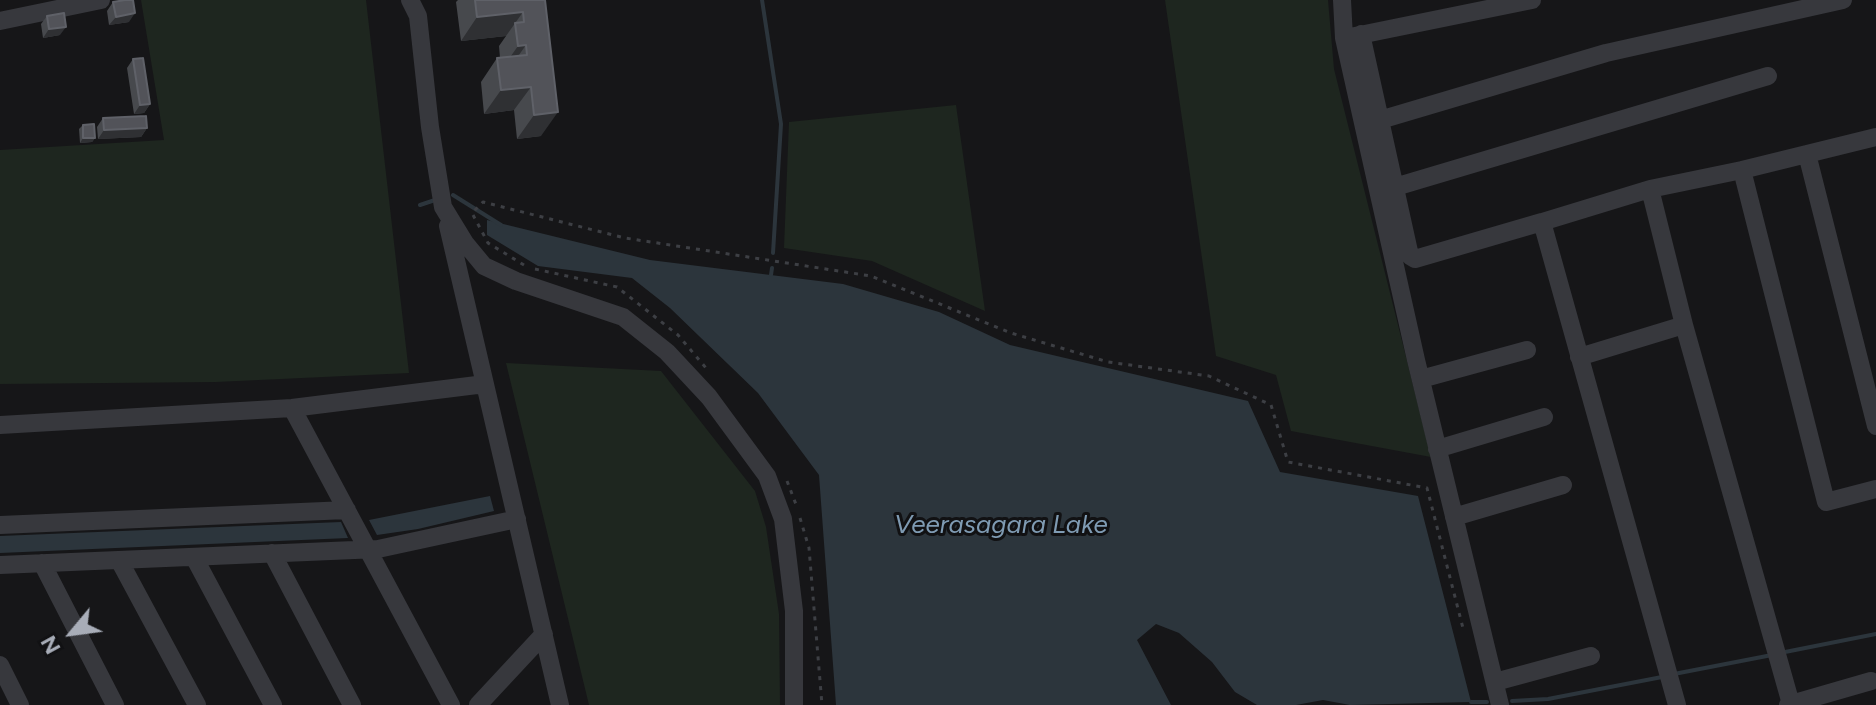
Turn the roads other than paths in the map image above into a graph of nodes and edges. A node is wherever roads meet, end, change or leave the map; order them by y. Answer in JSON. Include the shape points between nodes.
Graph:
{"nodes":[{"id":1,"x":101,"y":0,"type":"edge"},
{"id":2,"x":410,"y":0,"type":"edge"},
{"id":3,"x":1342,"y":0,"type":"edge"},
{"id":4,"x":1532,"y":0,"type":"edge"},
{"id":5,"x":1843,"y":0,"type":"edge"},
{"id":6,"x":0,"y":21,"type":"edge"},
{"id":7,"x":1352,"y":36,"type":"junction"},
{"id":8,"x":1768,"y":76,"type":"dead end"},
{"id":9,"x":1380,"y":120,"type":"junction"},
{"id":10,"x":1876,"y":137,"type":"edge"},
{"id":11,"x":1807,"y":154,"type":"junction"},
{"id":12,"x":1742,"y":170,"type":"junction"},
{"id":13,"x":1395,"y":187,"type":"junction"},
{"id":14,"x":1650,"y":189,"type":"junction"},
{"id":15,"x":443,"y":207,"type":"junction"},
{"id":16,"x":1542,"y":222,"type":"junction"},
{"id":17,"x":1684,"y":325,"type":"junction"},
{"id":18,"x":1527,"y":350,"type":"dead end"},
{"id":19,"x":1579,"y":357,"type":"junction"},
{"id":20,"x":1421,"y":379,"type":"junction"},
{"id":21,"x":485,"y":384,"type":"junction"},
{"id":22,"x":292,"y":408,"type":"junction"},
{"id":23,"x":1544,"y":417,"type":"dead end"},
{"id":24,"x":0,"y":425,"type":"edge"},
{"id":25,"x":1876,"y":426,"type":"edge"},
{"id":26,"x":1437,"y":449,"type":"junction"},
{"id":27,"x":1563,"y":485,"type":"dead end"},
{"id":28,"x":1876,"y":489,"type":"edge"},
{"id":29,"x":349,"y":515,"type":"junction"},
{"id":30,"x":1454,"y":517,"type":"junction"},
{"id":31,"x":517,"y":519,"type":"junction"},
{"id":32,"x":0,"y":525,"type":"edge"},
{"id":33,"x":365,"y":543,"type":"junction"},
{"id":34,"x":272,"y":553,"type":"junction"},
{"id":35,"x":194,"y":557,"type":"junction"},
{"id":36,"x":119,"y":560,"type":"junction"},
{"id":37,"x":42,"y":563,"type":"junction"},
{"id":38,"x":0,"y":565,"type":"edge"},
{"id":39,"x":544,"y":634,"type":"junction"},
{"id":40,"x":1591,"y":656,"type":"dead end"},
{"id":41,"x":0,"y":665,"type":"edge"},
{"id":42,"x":1871,"y":681,"type":"dead end"},
{"id":43,"x":1495,"y":682,"type":"junction"},
{"id":44,"x":1790,"y":704,"type":"edge"},
{"id":45,"x":20,"y":705,"type":"edge"},
{"id":46,"x":115,"y":705,"type":"edge"},
{"id":47,"x":197,"y":705,"type":"edge"},
{"id":48,"x":273,"y":705,"type":"edge"},
{"id":49,"x":352,"y":705,"type":"edge"},
{"id":50,"x":451,"y":705,"type":"edge"},
{"id":51,"x":478,"y":705,"type":"edge"},
{"id":52,"x":560,"y":705,"type":"edge"},
{"id":53,"x":794,"y":705,"type":"edge"},
{"id":54,"x":1500,"y":705,"type":"edge"},
{"id":55,"x":1677,"y":705,"type":"edge"}],
"edges":[{"from":1,"to":6,"type":"street"},
{"from":2,"to":15,"type":"street","via":[[418,16]]},
{"from":3,"to":7,"type":"street"},
{"from":4,"to":7,"type":"street"},
{"from":5,"to":9,"type":"street","via":[[1606,53]]},
{"from":7,"to":9,"type":"street"},
{"from":7,"to":20,"type":"street"},
{"from":8,"to":13,"type":"street"},
{"from":9,"to":13,"type":"street"},
{"from":10,"to":11,"type":"street"},
{"from":11,"to":12,"type":"street"},
{"from":11,"to":25,"type":"street"},
{"from":12,"to":14,"type":"street"},
{"from":12,"to":28,"type":"street","via":[[1826,502]]},
{"from":13,"to":16,"type":"street","via":[[1413,259]]},
{"from":14,"to":16,"type":"street"},
{"from":14,"to":17,"type":"street"},
{"from":15,"to":21,"type":"street"},
{"from":15,"to":53,"type":"street","via":[[484,266],[623,317],[667,352],[709,397],[767,476],[783,519],[792,596]]},
{"from":16,"to":19,"type":"street"},
{"from":17,"to":19,"type":"street"},
{"from":17,"to":44,"type":"street"},
{"from":18,"to":20,"type":"street"},
{"from":19,"to":55,"type":"street"},
{"from":20,"to":26,"type":"street"},
{"from":21,"to":22,"type":"street"},
{"from":21,"to":31,"type":"street"},
{"from":22,"to":24,"type":"street"},
{"from":22,"to":29,"type":"street"},
{"from":23,"to":26,"type":"street"},
{"from":26,"to":30,"type":"street"},
{"from":27,"to":30,"type":"street"},
{"from":29,"to":32,"type":"street"},
{"from":29,"to":33,"type":"street"},
{"from":30,"to":43,"type":"street"},
{"from":31,"to":33,"type":"street"},
{"from":31,"to":39,"type":"street"},
{"from":33,"to":34,"type":"street"},
{"from":33,"to":50,"type":"street"},
{"from":34,"to":35,"type":"street"},
{"from":34,"to":49,"type":"street"},
{"from":35,"to":36,"type":"street"},
{"from":35,"to":48,"type":"street"},
{"from":36,"to":37,"type":"street"},
{"from":36,"to":47,"type":"street"},
{"from":37,"to":38,"type":"street"},
{"from":37,"to":46,"type":"street"},
{"from":39,"to":51,"type":"street"},
{"from":39,"to":52,"type":"street"},
{"from":40,"to":43,"type":"street"},
{"from":41,"to":45,"type":"street"},
{"from":42,"to":44,"type":"street"},
{"from":43,"to":54,"type":"street"}]}
